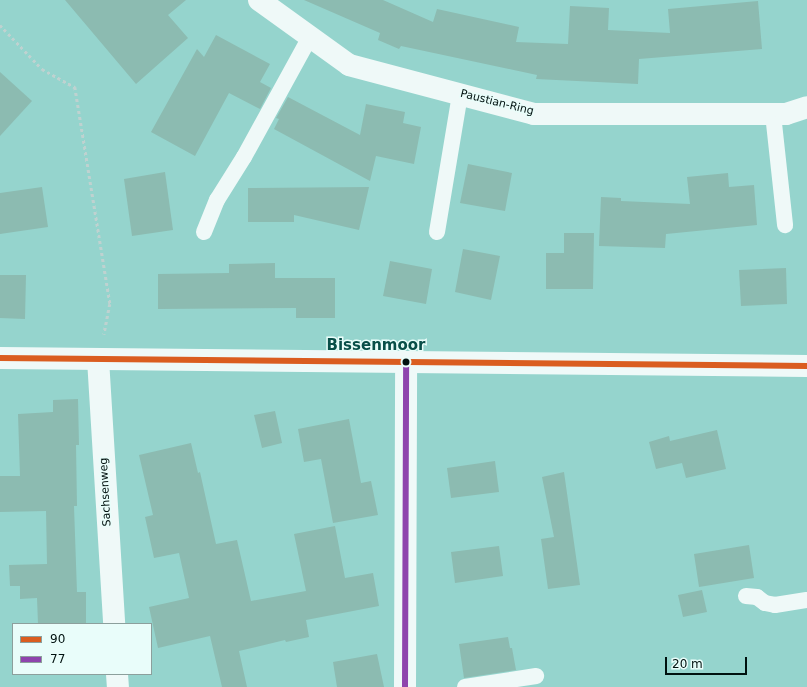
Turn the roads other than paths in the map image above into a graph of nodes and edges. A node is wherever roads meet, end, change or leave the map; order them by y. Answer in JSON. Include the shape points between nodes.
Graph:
{"nodes":[{"id":1,"x":259,"y":0,"type":"edge"},
{"id":2,"x":310,"y":37,"type":"junction"},
{"id":3,"x":460,"y":94,"type":"junction"},
{"id":4,"x":807,"y":107,"type":"edge"},
{"id":5,"x":773,"y":114,"type":"junction"},
{"id":6,"x":785,"y":225,"type":"dead end"},
{"id":7,"x":204,"y":232,"type":"dead end"},
{"id":8,"x":437,"y":232,"type":"dead end"},
{"id":9,"x":0,"y":358,"type":"edge"},
{"id":10,"x":98,"y":360,"type":"junction"},
{"id":11,"x":406,"y":362,"type":"junction"},
{"id":12,"x":807,"y":366,"type":"edge"},
{"id":13,"x":746,"y":596,"type":"dead end"},
{"id":14,"x":807,"y":600,"type":"edge"},
{"id":15,"x":114,"y":623,"type":"edge"},
{"id":16,"x":117,"y":675,"type":"edge"},
{"id":17,"x":536,"y":676,"type":"dead end"},
{"id":18,"x":118,"y":687,"type":"edge"},
{"id":19,"x":405,"y":687,"type":"edge"},
{"id":20,"x":465,"y":687,"type":"edge"}],
"edges":[{"from":1,"to":2,"type":"street","name":"Paustian-Ring"},
{"from":2,"to":3,"type":"street","name":"Paustian-Ring","via":[[348,65]]},
{"from":2,"to":7,"type":"lane","via":[[244,157],[217,200]]},
{"from":3,"to":5,"type":"street","name":"Paustian-Ring","via":[[534,114]]},
{"from":3,"to":8,"type":"lane"},
{"from":4,"to":5,"type":"street","name":"Paustian-Ring","via":[[786,114]]},
{"from":5,"to":6,"type":"lane"},
{"from":9,"to":10,"type":"street"},
{"from":10,"to":11,"type":"street"},
{"from":10,"to":15,"type":"street","name":"Sachsenweg"},
{"from":11,"to":12,"type":"street"},
{"from":11,"to":19,"type":"street"},
{"from":13,"to":14,"type":"lane","via":[[757,597],[765,603],[775,605]]},
{"from":16,"to":18,"type":"street"},
{"from":17,"to":20,"type":"lane"}]}
